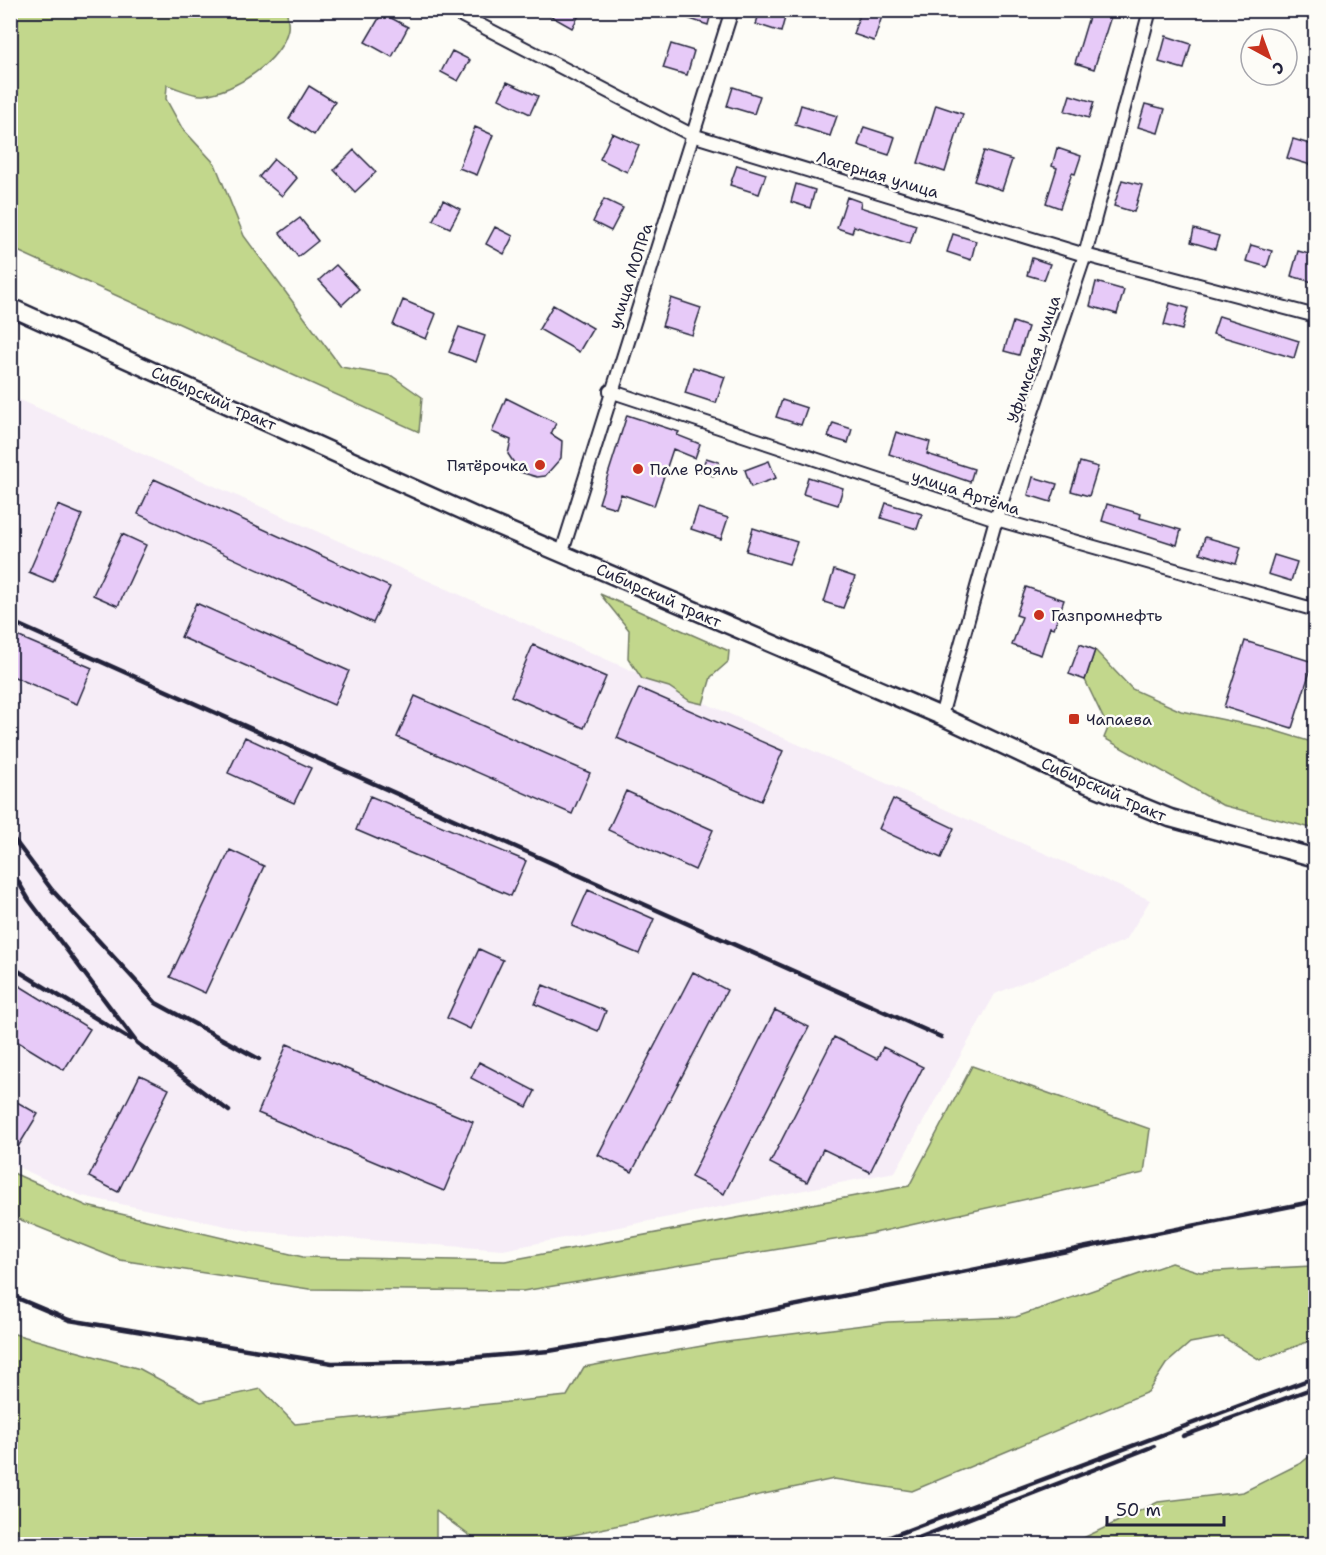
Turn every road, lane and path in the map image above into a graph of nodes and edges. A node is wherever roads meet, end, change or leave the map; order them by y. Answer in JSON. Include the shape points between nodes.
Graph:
{"nodes":[{"id":1,"x":451,"y":10,"type":"edge"},
{"id":2,"x":732,"y":10,"type":"edge"},
{"id":3,"x":1150,"y":10,"type":"edge"},
{"id":4,"x":692,"y":135,"type":"junction"},
{"id":5,"x":1085,"y":255,"type":"junction"},
{"id":6,"x":10,"y":307,"type":"edge"},
{"id":7,"x":1316,"y":316,"type":"edge"},
{"id":8,"x":610,"y":391,"type":"junction"},
{"id":9,"x":996,"y":519,"type":"junction"},
{"id":10,"x":562,"y":552,"type":"junction"},
{"id":11,"x":1316,"y":610,"type":"edge"},
{"id":12,"x":941,"y":716,"type":"junction"},
{"id":13,"x":1316,"y":858,"type":"edge"}],
"edges":[{"from":1,"to":4,"type":"street","name":"Лагерная улица"},
{"from":2,"to":4,"type":"street","name":"улица МОПРа"},
{"from":3,"to":5,"type":"street","name":"Уфимская улица"},
{"from":4,"to":5,"type":"street","name":"Лагерная улица"},
{"from":4,"to":8,"type":"street","name":"улица МОПРа"},
{"from":5,"to":7,"type":"street","name":"Лагерная улица"},
{"from":5,"to":9,"type":"street","name":"Уфимская улица"},
{"from":6,"to":10,"type":"main road","name":"Сибирский тракт"},
{"from":8,"to":9,"type":"street","name":"улица Артёма"},
{"from":8,"to":10,"type":"street","name":"улица МОПРа"},
{"from":9,"to":11,"type":"street","name":"улица Артёма"},
{"from":9,"to":12,"type":"street","name":"Уфимская улица"},
{"from":10,"to":12,"type":"main road","name":"Сибирский тракт"},
{"from":12,"to":13,"type":"main road","name":"Сибирский тракт","via":[[1075,779],[1170,818]]}]}
